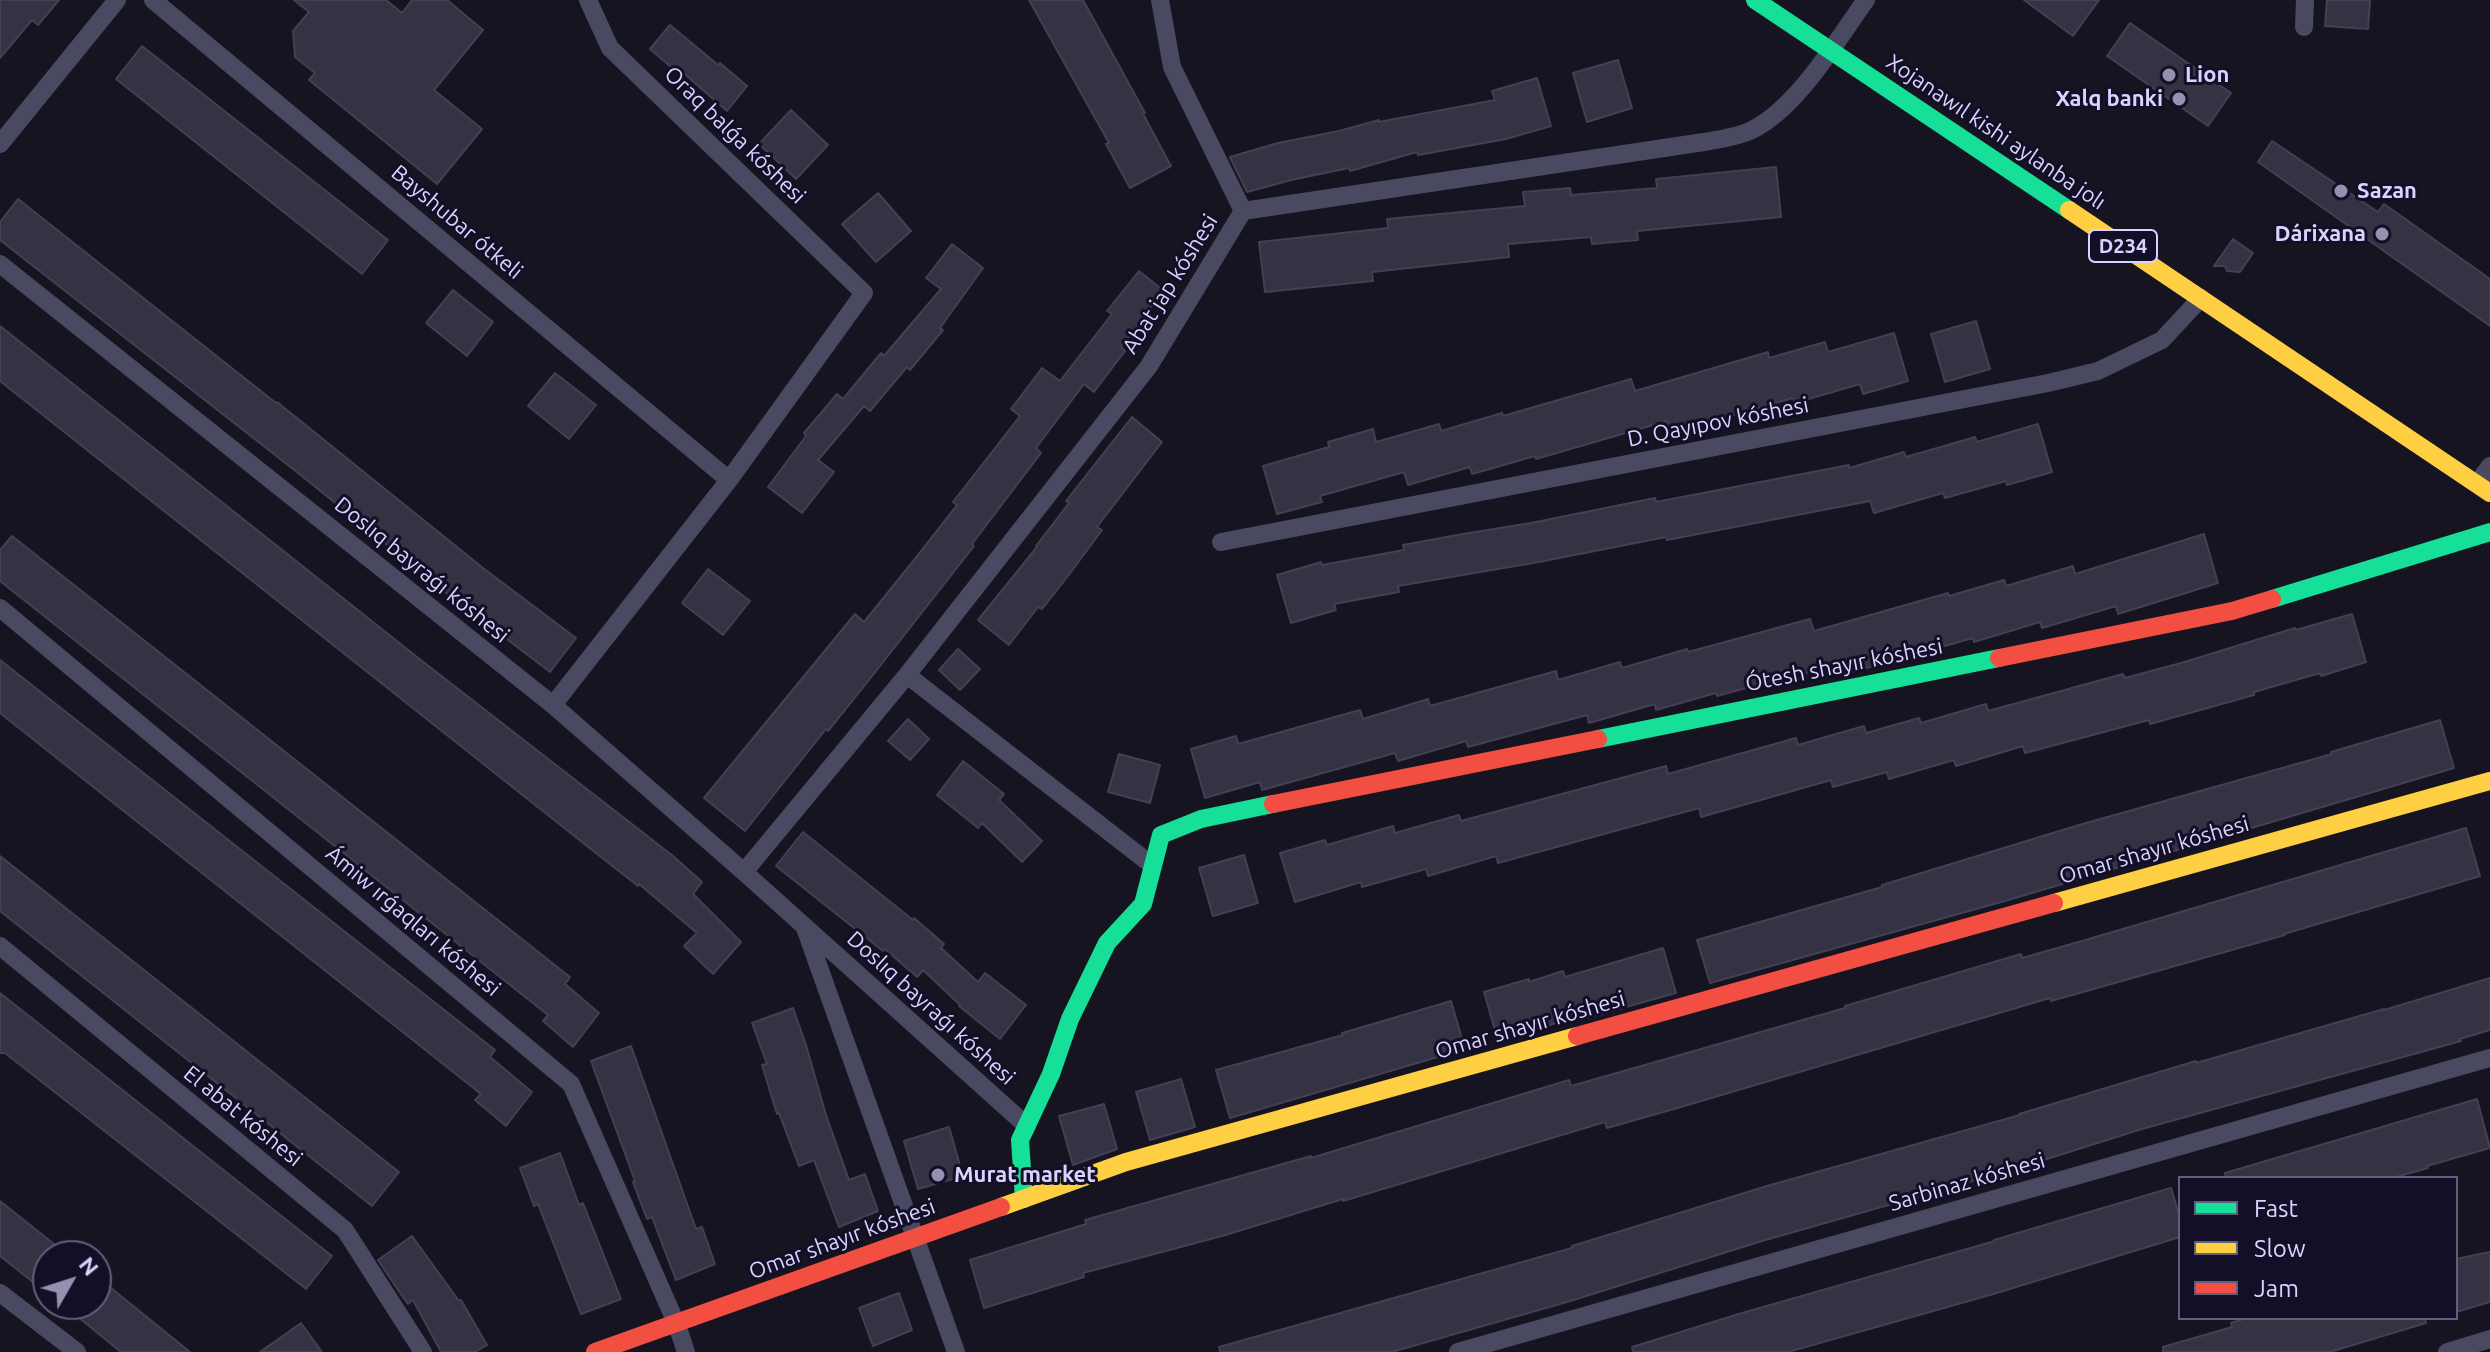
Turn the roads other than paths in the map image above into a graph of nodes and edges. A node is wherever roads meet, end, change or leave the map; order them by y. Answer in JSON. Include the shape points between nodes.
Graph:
{"nodes":[{"id":1,"x":117,"y":0,"type":"edge"},
{"id":2,"x":153,"y":0,"type":"edge"},
{"id":3,"x":588,"y":0,"type":"edge"},
{"id":4,"x":1160,"y":0,"type":"edge"},
{"id":5,"x":1755,"y":0,"type":"edge"},
{"id":6,"x":1866,"y":0,"type":"edge"},
{"id":7,"x":2305,"y":0,"type":"edge"},
{"id":8,"x":2304,"y":27,"type":"dead end"},
{"id":9,"x":1829,"y":50,"type":"junction"},
{"id":10,"x":0,"y":144,"type":"edge"},
{"id":11,"x":1243,"y":211,"type":"junction"},
{"id":12,"x":0,"y":264,"type":"edge"},
{"id":13,"x":2201,"y":298,"type":"junction"},
{"id":14,"x":2490,"y":466,"type":"edge"},
{"id":15,"x":729,"y":480,"type":"junction"},
{"id":16,"x":2484,"y":488,"type":"edge"},
{"id":17,"x":2490,"y":532,"type":"edge"},
{"id":18,"x":1221,"y":542,"type":"dead end"},
{"id":19,"x":0,"y":608,"type":"edge"},
{"id":20,"x":907,"y":675,"type":"junction"},
{"id":21,"x":553,"y":705,"type":"junction"},
{"id":22,"x":2490,"y":781,"type":"edge"},
{"id":23,"x":1153,"y":866,"type":"junction"},
{"id":24,"x":744,"y":872,"type":"junction"},
{"id":25,"x":804,"y":926,"type":"junction"},
{"id":26,"x":0,"y":946,"type":"edge"},
{"id":27,"x":2490,"y":1058,"type":"edge"},
{"id":28,"x":1027,"y":1126,"type":"junction"},
{"id":29,"x":1024,"y":1199,"type":"junction"},
{"id":30,"x":915,"y":1238,"type":"junction"},
{"id":31,"x":0,"y":1293,"type":"edge"},
{"id":32,"x":677,"y":1325,"type":"junction"},
{"id":33,"x":2490,"y":1339,"type":"edge"},
{"id":34,"x":77,"y":1352,"type":"edge"},
{"id":35,"x":423,"y":1352,"type":"edge"},
{"id":36,"x":595,"y":1352,"type":"edge"},
{"id":37,"x":686,"y":1352,"type":"edge"},
{"id":38,"x":956,"y":1352,"type":"edge"},
{"id":39,"x":1458,"y":1352,"type":"edge"},
{"id":40,"x":2447,"y":1352,"type":"edge"}],
"edges":[{"from":1,"to":10,"type":"street"},
{"from":2,"to":15,"type":"street","name":"Bayshubar ótkeli"},
{"from":3,"to":15,"type":"street","name":"Oraq balǵa kóshesi","via":[[610,48],[864,293]]},
{"from":4,"to":11,"type":"street","via":[[1172,67]]},
{"from":5,"to":9,"type":"street","name":"Xojanawıl kishi aylanba jolı","number":"D234"},
{"from":6,"to":9,"type":"street","name":"Abat jap kóshesi"},
{"from":7,"to":8,"type":"street"},
{"from":9,"to":11,"type":"street","name":"Abat jap kóshesi","via":[[1772,119],[1749,131]]},
{"from":9,"to":13,"type":"street","name":"Xojanawıl kishi aylanba jolı","number":"D234"},
{"from":11,"to":20,"type":"street","name":"Abat jap kóshesi","via":[[1149,366]]},
{"from":12,"to":21,"type":"street","name":"Doslıq bayraǵı kóshesi"},
{"from":13,"to":16,"type":"street","name":"Xojanawıl kishi aylanba jolı","number":"D234"},
{"from":13,"to":18,"type":"street","name":"D. Qayıpov kóshesi","via":[[2162,340],[2098,371]]},
{"from":14,"to":16,"type":"street"},
{"from":15,"to":21,"type":"street"},
{"from":17,"to":23,"type":"street","name":"Ótesh shayır kóshesi","via":[[2232,611],[1201,819],[1161,835]]},
{"from":19,"to":32,"type":"street","name":"Ámiw ırǵaqları kóshesi","via":[[571,1084]]},
{"from":20,"to":23,"type":"street"},
{"from":20,"to":24,"type":"street","name":"Abat jap kóshesi"},
{"from":21,"to":24,"type":"street","name":"Doslıq bayraǵı kóshesi"},
{"from":22,"to":29,"type":"street","name":"Omar shayır kóshesi","via":[[1126,1162]]},
{"from":23,"to":28,"type":"street","via":[[1143,904],[1107,943],[1070,1019]]},
{"from":24,"to":25,"type":"street","name":"Doslıq bayraǵı kóshesi"},
{"from":25,"to":28,"type":"street","name":"Doslıq bayraǵı kóshesi"},
{"from":25,"to":30,"type":"street","name":"Doslıq bayraǵı kóshesi"},
{"from":26,"to":35,"type":"street","name":"El abat kóshesi","via":[[345,1230]]},
{"from":27,"to":39,"type":"street","name":"Sarbinaz kóshesi"},
{"from":28,"to":29,"type":"street","via":[[1020,1140]]},
{"from":29,"to":30,"type":"street","name":"Omar shayır kóshesi"},
{"from":30,"to":32,"type":"street","name":"Omar shayır kóshesi"},
{"from":30,"to":38,"type":"street","name":"Doslıq bayraǵı kóshesi"},
{"from":31,"to":34,"type":"street"},
{"from":32,"to":36,"type":"street","name":"Omar shayır kóshesi"},
{"from":32,"to":37,"type":"street","name":"Ámiw ırǵaqları kóshesi"},
{"from":33,"to":40,"type":"street"}]}
